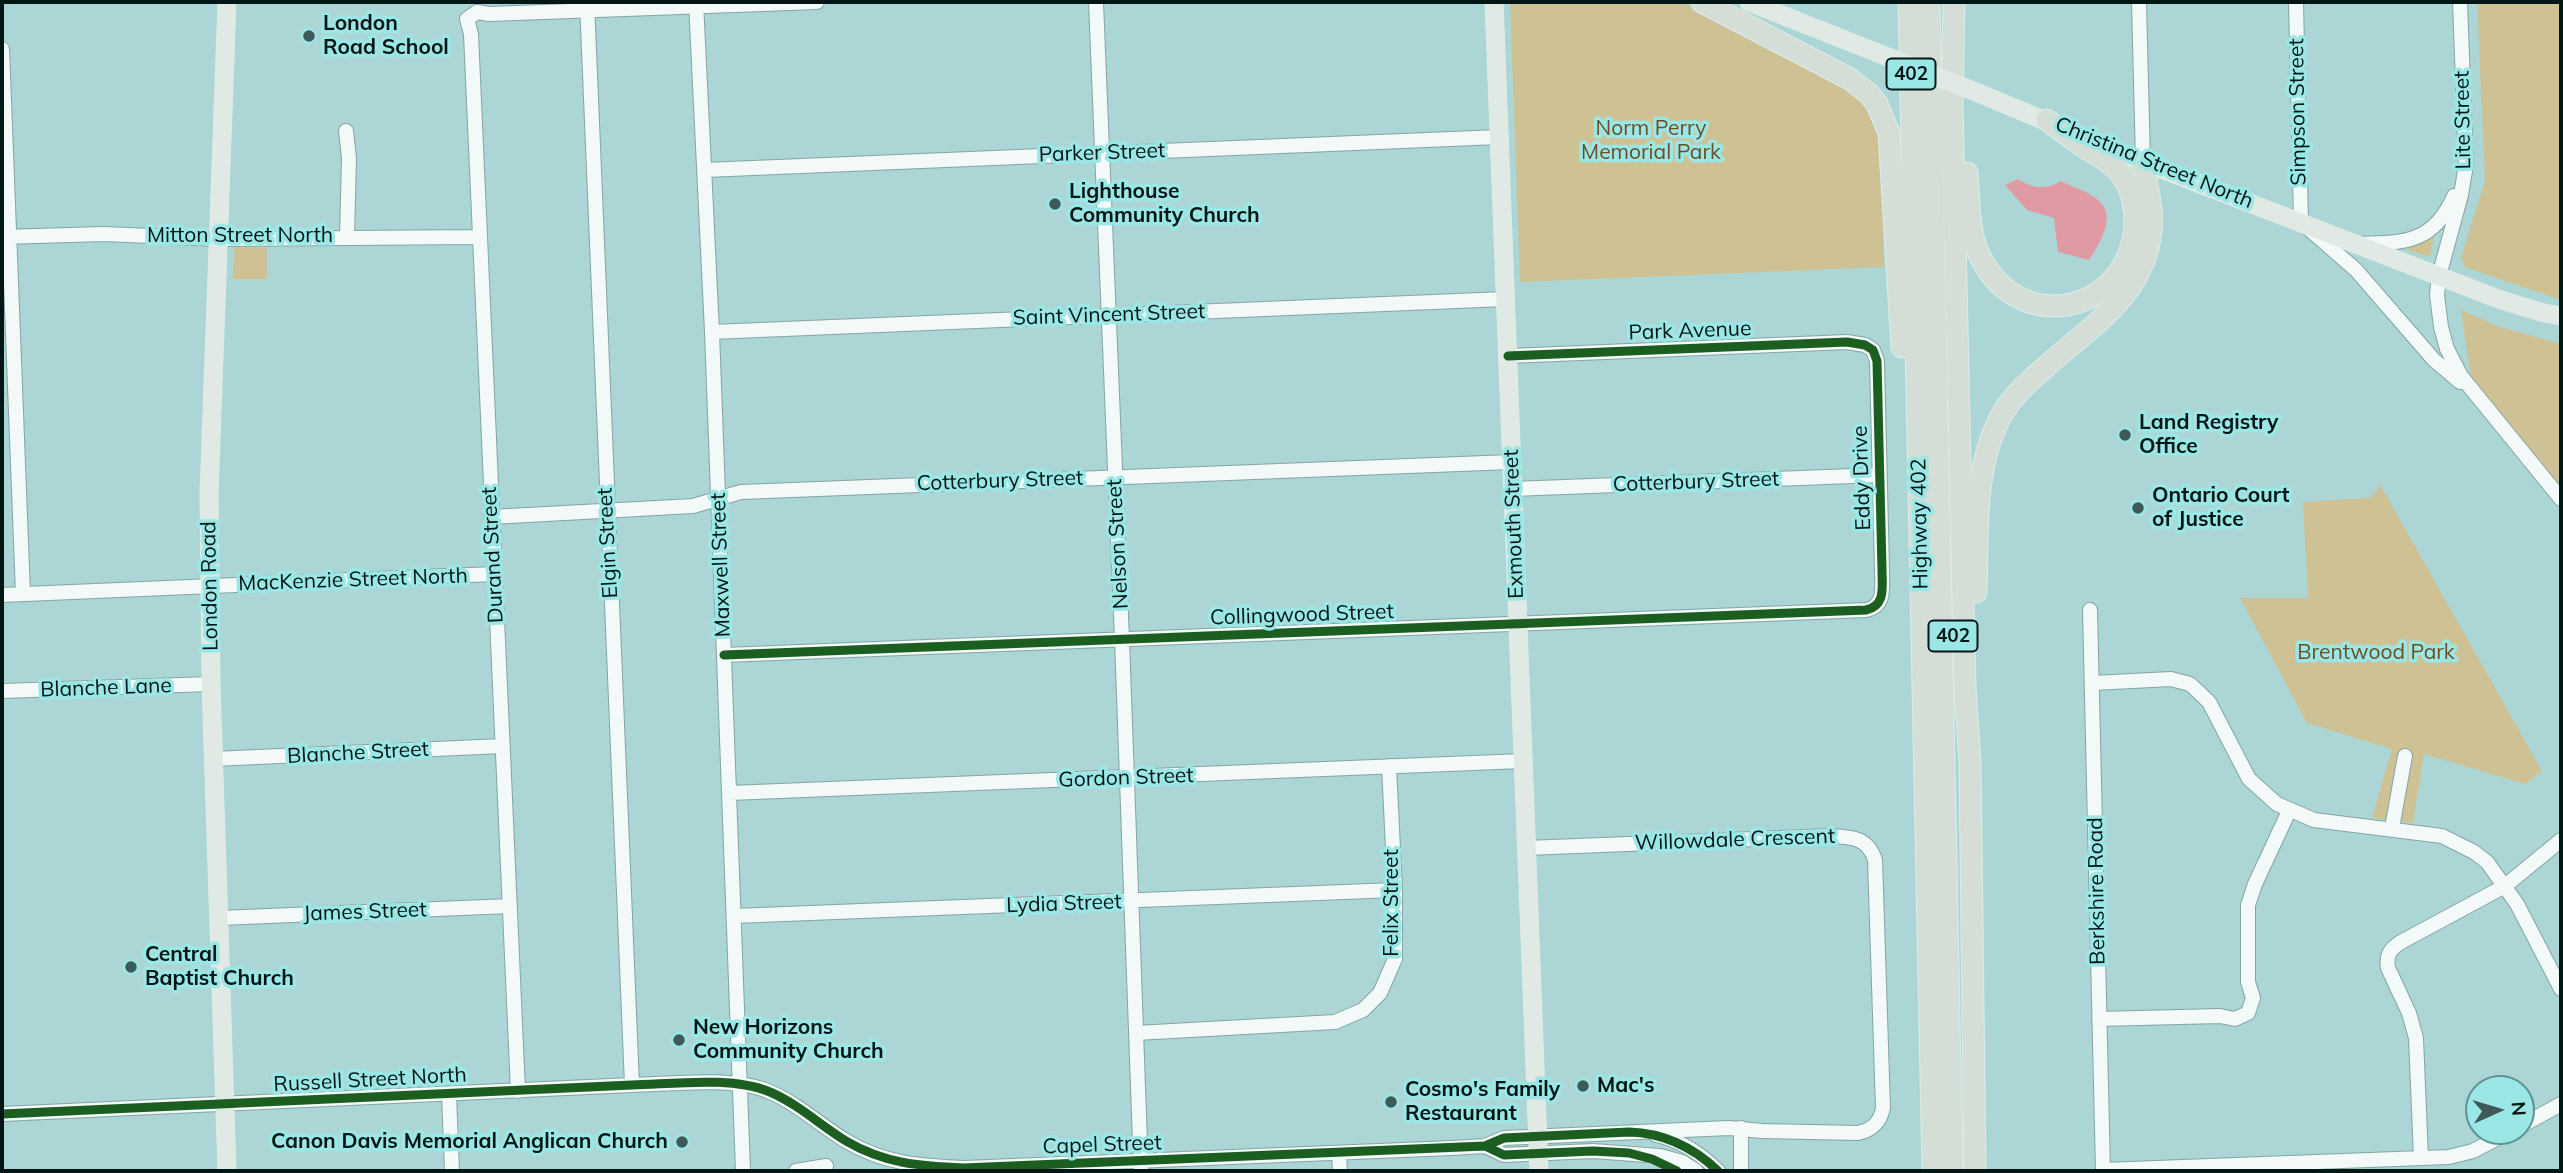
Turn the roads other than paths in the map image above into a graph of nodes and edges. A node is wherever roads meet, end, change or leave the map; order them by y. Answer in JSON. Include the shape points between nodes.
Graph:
{"nodes":[{"id":1,"x":227,"y":2,"type":"edge"},
{"id":2,"x":817,"y":2,"type":"edge"},
{"id":3,"x":1096,"y":2,"type":"edge"},
{"id":4,"x":1494,"y":2,"type":"edge"},
{"id":5,"x":1702,"y":2,"type":"edge"},
{"id":6,"x":1749,"y":2,"type":"edge"},
{"id":7,"x":1900,"y":2,"type":"edge"},
{"id":8,"x":1909,"y":2,"type":"edge"},
{"id":9,"x":1929,"y":2,"type":"edge"},
{"id":10,"x":1940,"y":2,"type":"edge"},
{"id":11,"x":1954,"y":2,"type":"edge"},
{"id":12,"x":2139,"y":2,"type":"edge"},
{"id":13,"x":2296,"y":2,"type":"edge"},
{"id":14,"x":2459,"y":2,"type":"edge"},
{"id":15,"x":696,"y":4,"type":"edge"},
{"id":16,"x":587,"y":6,"type":"edge"},
{"id":17,"x":1955,"y":45,"type":"junction"},
{"id":18,"x":2,"y":49,"type":"edge"},
{"id":19,"x":2047,"y":120,"type":"junction"},
{"id":20,"x":346,"y":131,"type":"dead end"},
{"id":21,"x":1499,"y":137,"type":"junction"},
{"id":22,"x":1912,"y":146,"type":"junction"},
{"id":23,"x":2466,"y":148,"type":"junction"},
{"id":24,"x":1101,"y":153,"type":"junction"},
{"id":25,"x":2143,"y":162,"type":"junction"},
{"id":26,"x":705,"y":170,"type":"junction"},
{"id":27,"x":2301,"y":222,"type":"junction"},
{"id":28,"x":6,"y":237,"type":"edge"},
{"id":29,"x":347,"y":237,"type":"junction"},
{"id":30,"x":479,"y":237,"type":"junction"},
{"id":31,"x":219,"y":239,"type":"junction"},
{"id":32,"x":2357,"y":244,"type":"junction"},
{"id":33,"x":2439,"y":276,"type":"junction"},
{"id":34,"x":1506,"y":299,"type":"junction"},
{"id":35,"x":1109,"y":316,"type":"junction"},
{"id":36,"x":2561,"y":316,"type":"edge"},
{"id":37,"x":712,"y":332,"type":"junction"},
{"id":38,"x":1873,"y":350,"type":"joint"},
{"id":39,"x":1508,"y":356,"type":"junction"},
{"id":40,"x":2475,"y":396,"type":"junction"},
{"id":41,"x":1511,"y":462,"type":"junction"},
{"id":42,"x":1879,"y":475,"type":"junction"},
{"id":43,"x":1115,"y":477,"type":"junction"},
{"id":44,"x":1512,"y":489,"type":"junction"},
{"id":45,"x":2561,"y":499,"type":"edge"},
{"id":46,"x":718,"y":500,"type":"junction"},
{"id":47,"x":606,"y":511,"type":"junction"},
{"id":48,"x":491,"y":517,"type":"junction"},
{"id":49,"x":494,"y":574,"type":"junction"},
{"id":50,"x":209,"y":585,"type":"junction"},
{"id":51,"x":23,"y":594,"type":"junction"},
{"id":52,"x":2,"y":595,"type":"edge"},
{"id":53,"x":1878,"y":605,"type":"joint"},
{"id":54,"x":2090,"y":610,"type":"dead end"},
{"id":55,"x":1518,"y":625,"type":"junction"},
{"id":56,"x":1122,"y":640,"type":"junction"},
{"id":57,"x":724,"y":654,"type":"junction"},
{"id":58,"x":2092,"y":683,"type":"junction"},
{"id":59,"x":211,"y":684,"type":"junction"},
{"id":60,"x":2,"y":691,"type":"edge"},
{"id":61,"x":502,"y":746,"type":"junction"},
{"id":62,"x":2405,"y":756,"type":"dead end"},
{"id":63,"x":213,"y":759,"type":"junction"},
{"id":64,"x":1523,"y":761,"type":"junction"},
{"id":65,"x":1970,"y":762,"type":"junction"},
{"id":66,"x":1389,"y":766,"type":"junction"},
{"id":67,"x":1127,"y":778,"type":"junction"},
{"id":68,"x":730,"y":793,"type":"junction"},
{"id":69,"x":2289,"y":811,"type":"junction"},
{"id":70,"x":1925,"y":826,"type":"junction"},
{"id":71,"x":2392,"y":828,"type":"junction"},
{"id":72,"x":2561,"y":840,"type":"edge"},
{"id":73,"x":1526,"y":848,"type":"junction"},
{"id":74,"x":2505,"y":886,"type":"junction"},
{"id":75,"x":1395,"y":890,"type":"junction"},
{"id":76,"x":1132,"y":901,"type":"junction"},
{"id":77,"x":510,"y":906,"type":"junction"},
{"id":78,"x":734,"y":916,"type":"junction"},
{"id":79,"x":220,"y":918,"type":"junction"},
{"id":80,"x":2561,"y":989,"type":"edge"},
{"id":81,"x":2099,"y":1019,"type":"junction"},
{"id":82,"x":1136,"y":1033,"type":"junction"},
{"id":83,"x":632,"y":1085,"type":"junction"},
{"id":84,"x":740,"y":1085,"type":"junction"},
{"id":85,"x":518,"y":1091,"type":"junction"},
{"id":86,"x":449,"y":1094,"type":"junction"},
{"id":87,"x":2561,"y":1104,"type":"edge"},
{"id":88,"x":225,"y":1105,"type":"junction"},
{"id":89,"x":2,"y":1114,"type":"edge"},
{"id":90,"x":2535,"y":1118,"type":"edge"},
{"id":91,"x":1875,"y":1125,"type":"joint"},
{"id":92,"x":1741,"y":1128,"type":"junction"},
{"id":93,"x":1644,"y":1132,"type":"junction"},
{"id":94,"x":2483,"y":1145,"type":"edge"},
{"id":95,"x":1339,"y":1154,"type":"junction"},
{"id":96,"x":1538,"y":1154,"type":"edge"},
{"id":97,"x":1635,"y":1154,"type":"junction"},
{"id":98,"x":2421,"y":1158,"type":"junction"},
{"id":99,"x":826,"y":1166,"type":"dead end"},
{"id":100,"x":1141,"y":1167,"type":"edge"},
{"id":101,"x":227,"y":1171,"type":"edge"},
{"id":102,"x":452,"y":1171,"type":"edge"},
{"id":103,"x":743,"y":1171,"type":"edge"},
{"id":104,"x":796,"y":1171,"type":"edge"},
{"id":105,"x":1340,"y":1171,"type":"edge"},
{"id":106,"x":1677,"y":1171,"type":"edge"},
{"id":107,"x":1696,"y":1171,"type":"edge"},
{"id":108,"x":1718,"y":1171,"type":"edge"},
{"id":109,"x":1741,"y":1171,"type":"edge"},
{"id":110,"x":1933,"y":1171,"type":"edge"},
{"id":111,"x":1952,"y":1171,"type":"edge"},
{"id":112,"x":1963,"y":1171,"type":"edge"},
{"id":113,"x":1975,"y":1171,"type":"edge"},
{"id":114,"x":2103,"y":1171,"type":"edge"}],
"edges":[{"from":1,"to":31,"type":"main road","name":"London Road"},
{"from":2,"to":15,"type":"street"},
{"from":3,"to":24,"type":"street","name":"Nelson Street"},
{"from":4,"to":21,"type":"main road","name":"Exmouth Street"},
{"from":5,"to":70,"type":"highway","via":[[1850,79],[1869,94],[1886,122],[1905,386],[1914,692]]},
{"from":6,"to":19,"type":"main road","name":"Christina Street North","bridge":true},
{"from":7,"to":22,"type":"highway"},
{"from":8,"to":22,"type":"highway","name":"Highway 402","number":"402"},
{"from":9,"to":111,"type":"highway"},
{"from":10,"to":112,"type":"highway","name":"Highway 402","number":"402"},
{"from":11,"to":17,"type":"highway"},
{"from":12,"to":25,"type":"street"},
{"from":13,"to":27,"type":"street","name":"Simpson Street"},
{"from":14,"to":23,"type":"street","name":"Lite Street"},
{"from":15,"to":16,"type":"street"},
{"from":15,"to":26,"type":"street","name":"Maxwell Street"},
{"from":16,"to":30,"type":"street","name":"Durand Street","via":[[477,12],[467,19]]},
{"from":16,"to":47,"type":"street","name":"Elgin Street"},
{"from":17,"to":19,"type":"highway","via":[[1977,249],[1995,281],[2007,292],[2033,303],[2062,306],[2088,299],[2115,279],[2131,252],[2135,216],[2130,190],[2116,169]]},
{"from":17,"to":65,"type":"highway","via":[[1953,133]]},
{"from":18,"to":28,"type":"street"},
{"from":19,"to":25,"type":"main road","name":"Christina Street North"},
{"from":20,"to":29,"type":"street"},
{"from":21,"to":24,"type":"street","name":"Parker Street"},
{"from":21,"to":34,"type":"main road","name":"Exmouth Street"},
{"from":22,"to":70,"type":"highway","name":"Highway 402","number":"402"},
{"from":23,"to":32,"type":"street","via":[[2459,183],[2436,225],[2404,242]]},
{"from":23,"to":33,"type":"street","name":"Lite Street","via":[[2461,195]]},
{"from":24,"to":26,"type":"street","name":"Parker Street"},
{"from":24,"to":35,"type":"street","name":"Nelson Street"},
{"from":25,"to":27,"type":"main road","name":"Christina Street North"},
{"from":25,"to":65,"type":"highway","via":[[2151,212],[2141,271],[2118,303],[2012,400],[2000,417],[1985,460],[1978,530]]},
{"from":26,"to":37,"type":"street","name":"Maxwell Street"},
{"from":27,"to":32,"type":"main road","name":"Christina Street North"},
{"from":27,"to":40,"type":"street","via":[[2356,270],[2434,360]]},
{"from":28,"to":31,"type":"street","name":"Mitton Street North","via":[[104,234]]},
{"from":28,"to":51,"type":"street"},
{"from":29,"to":30,"type":"street","name":"Mitton Street North"},
{"from":29,"to":31,"type":"street","name":"Mitton Street North"},
{"from":30,"to":48,"type":"street","name":"Durand Street"},
{"from":31,"to":50,"type":"main road","name":"London Road"},
{"from":32,"to":33,"type":"main road","name":"Christina Street North"},
{"from":33,"to":36,"type":"main road","name":"Christina Street North","via":[[2520,307]]},
{"from":33,"to":40,"type":"street","name":"Lite Street","via":[[2443,337]]},
{"from":34,"to":35,"type":"street","name":"Saint Vincent Street"},
{"from":34,"to":39,"type":"main road","name":"Exmouth Street"},
{"from":35,"to":37,"type":"street","name":"Saint Vincent Street"},
{"from":35,"to":43,"type":"street","name":"Nelson Street"},
{"from":37,"to":46,"type":"street","name":"Maxwell Street"},
{"from":38,"to":39,"type":"street","name":"Park Avenue","via":[[1847,342]]},
{"from":38,"to":42,"type":"street","name":"Eddy Drive"},
{"from":39,"to":41,"type":"main road","name":"Exmouth Street"},
{"from":40,"to":45,"type":"street"},
{"from":41,"to":43,"type":"street","name":"Cotterbury Street"},
{"from":41,"to":44,"type":"main road","name":"Exmouth Street"},
{"from":42,"to":44,"type":"street","name":"Cotterbury Street"},
{"from":42,"to":53,"type":"street","name":"Eddy Drive","via":[[1882,595]]},
{"from":43,"to":46,"type":"street","name":"Cotterbury Street","via":[[741,492]]},
{"from":43,"to":56,"type":"street","name":"Nelson Street"},
{"from":44,"to":55,"type":"main road","name":"Exmouth Street"},
{"from":46,"to":47,"type":"street","name":"Cotterbury Street","via":[[694,506]]},
{"from":46,"to":57,"type":"street","name":"Maxwell Street"},
{"from":47,"to":48,"type":"street","name":"Cotterbury Street"},
{"from":47,"to":83,"type":"street","name":"Elgin Street"},
{"from":48,"to":49,"type":"street","name":"Durand Street"},
{"from":49,"to":50,"type":"street","name":"MacKenzie Street North"},
{"from":49,"to":61,"type":"street","name":"Durand Street"},
{"from":50,"to":51,"type":"street","name":"MacKenzie Street North"},
{"from":50,"to":59,"type":"main road","name":"London Road"},
{"from":51,"to":52,"type":"street","name":"MacKenzie Street North"},
{"from":53,"to":55,"type":"street","name":"Collingwood Street","via":[[1866,610]]},
{"from":54,"to":58,"type":"street","name":"Berkshire Road"},
{"from":55,"to":56,"type":"street","name":"Collingwood Street"},
{"from":55,"to":64,"type":"main road","name":"Exmouth Street"},
{"from":56,"to":57,"type":"street","name":"Collingwood Street"},
{"from":56,"to":67,"type":"street","name":"Nelson Street"},
{"from":57,"to":68,"type":"street","name":"Maxwell Street"},
{"from":58,"to":69,"type":"street","via":[[2171,679],[2196,688],[2209,702],[2249,779]]},
{"from":58,"to":81,"type":"street","name":"Berkshire Road"},
{"from":59,"to":60,"type":"street","name":"Blanche Lane"},
{"from":59,"to":63,"type":"main road","name":"London Road"},
{"from":61,"to":63,"type":"street","name":"Blanche Street"},
{"from":61,"to":77,"type":"street","name":"Durand Street"},
{"from":62,"to":71,"type":"street"},
{"from":63,"to":79,"type":"main road","name":"London Road"},
{"from":64,"to":66,"type":"street","name":"Gordon Street"},
{"from":64,"to":73,"type":"main road","name":"Exmouth Street"},
{"from":65,"to":113,"type":"highway"},
{"from":66,"to":67,"type":"street","name":"Gordon Street"},
{"from":66,"to":75,"type":"street","name":"Felix Street"},
{"from":67,"to":68,"type":"street","name":"Gordon Street"},
{"from":67,"to":76,"type":"street","name":"Nelson Street"},
{"from":68,"to":78,"type":"street","name":"Maxwell Street"},
{"from":69,"to":71,"type":"street","via":[[2314,820]]},
{"from":69,"to":81,"type":"street","via":[[2248,905],[2248,982],[2253,998],[2248,1013],[2235,1019]]},
{"from":70,"to":110,"type":"highway","name":"Highway 402","number":"402"},
{"from":71,"to":74,"type":"street","via":[[2453,841],[2487,862]]},
{"from":72,"to":74,"type":"street"},
{"from":73,"to":91,"type":"street","name":"Willowdale Crescent","via":[[1832,836],[1865,842],[1872,850],[1876,873],[1883,1108]]},
{"from":73,"to":96,"type":"main road","name":"Exmouth Street"},
{"from":74,"to":80,"type":"street"},
{"from":74,"to":98,"type":"street","via":[[2401,942],[2388,956],[2388,968],[2416,1038]]},
{"from":75,"to":76,"type":"street","name":"Lydia Street"},
{"from":75,"to":82,"type":"street","name":"Felix Street","via":[[1395,959],[1380,993],[1363,1010],[1335,1022]]},
{"from":76,"to":78,"type":"street","name":"Lydia Street"},
{"from":76,"to":82,"type":"street","name":"Nelson Street"},
{"from":77,"to":79,"type":"street","name":"James Street"},
{"from":77,"to":85,"type":"street","name":"Durand Street"},
{"from":78,"to":84,"type":"street","name":"Maxwell Street"},
{"from":79,"to":88,"type":"main road","name":"London Road"},
{"from":81,"to":114,"type":"street","name":"Berkshire Road"},
{"from":82,"to":100,"type":"street","name":"Nelson Street"},
{"from":83,"to":84,"type":"street","name":"Russell Street North"},
{"from":83,"to":85,"type":"street","name":"Russell Street North"},
{"from":84,"to":100,"type":"street","name":"Capel Street","via":[[768,1091],[884,1160],[964,1168]]},
{"from":84,"to":103,"type":"street","name":"Maxwell Street"},
{"from":85,"to":86,"type":"street","name":"Russell Street North"},
{"from":86,"to":88,"type":"street","name":"Russell Street North"},
{"from":86,"to":102,"type":"street"},
{"from":87,"to":90,"type":"street"},
{"from":88,"to":89,"type":"street","name":"Russell Street North"},
{"from":88,"to":101,"type":"main road","name":"London Road"},
{"from":91,"to":92,"type":"street","name":"Capel Street","via":[[1858,1133]]},
{"from":92,"to":93,"type":"street","name":"Capel Street"},
{"from":92,"to":109,"type":"street"},
{"from":93,"to":96,"type":"street","name":"Capel Street"},
{"from":93,"to":108,"type":"street","name":"Capel Street","via":[[1678,1142]]},
{"from":94,"to":98,"type":"street","via":[[2465,1154]]},
{"from":95,"to":96,"type":"street","name":"Capel Street","via":[[1485,1146],[1504,1138]]},
{"from":95,"to":100,"type":"street","name":"Capel Street"},
{"from":95,"to":105,"type":"street"},
{"from":96,"to":97,"type":"street","name":"Capel Street"},
{"from":97,"to":106,"type":"street","name":"Capel Street"},
{"from":97,"to":107,"type":"street","name":"Capel Street","via":[[1673,1159]]},
{"from":98,"to":114,"type":"street"},
{"from":99,"to":104,"type":"street"}]}
